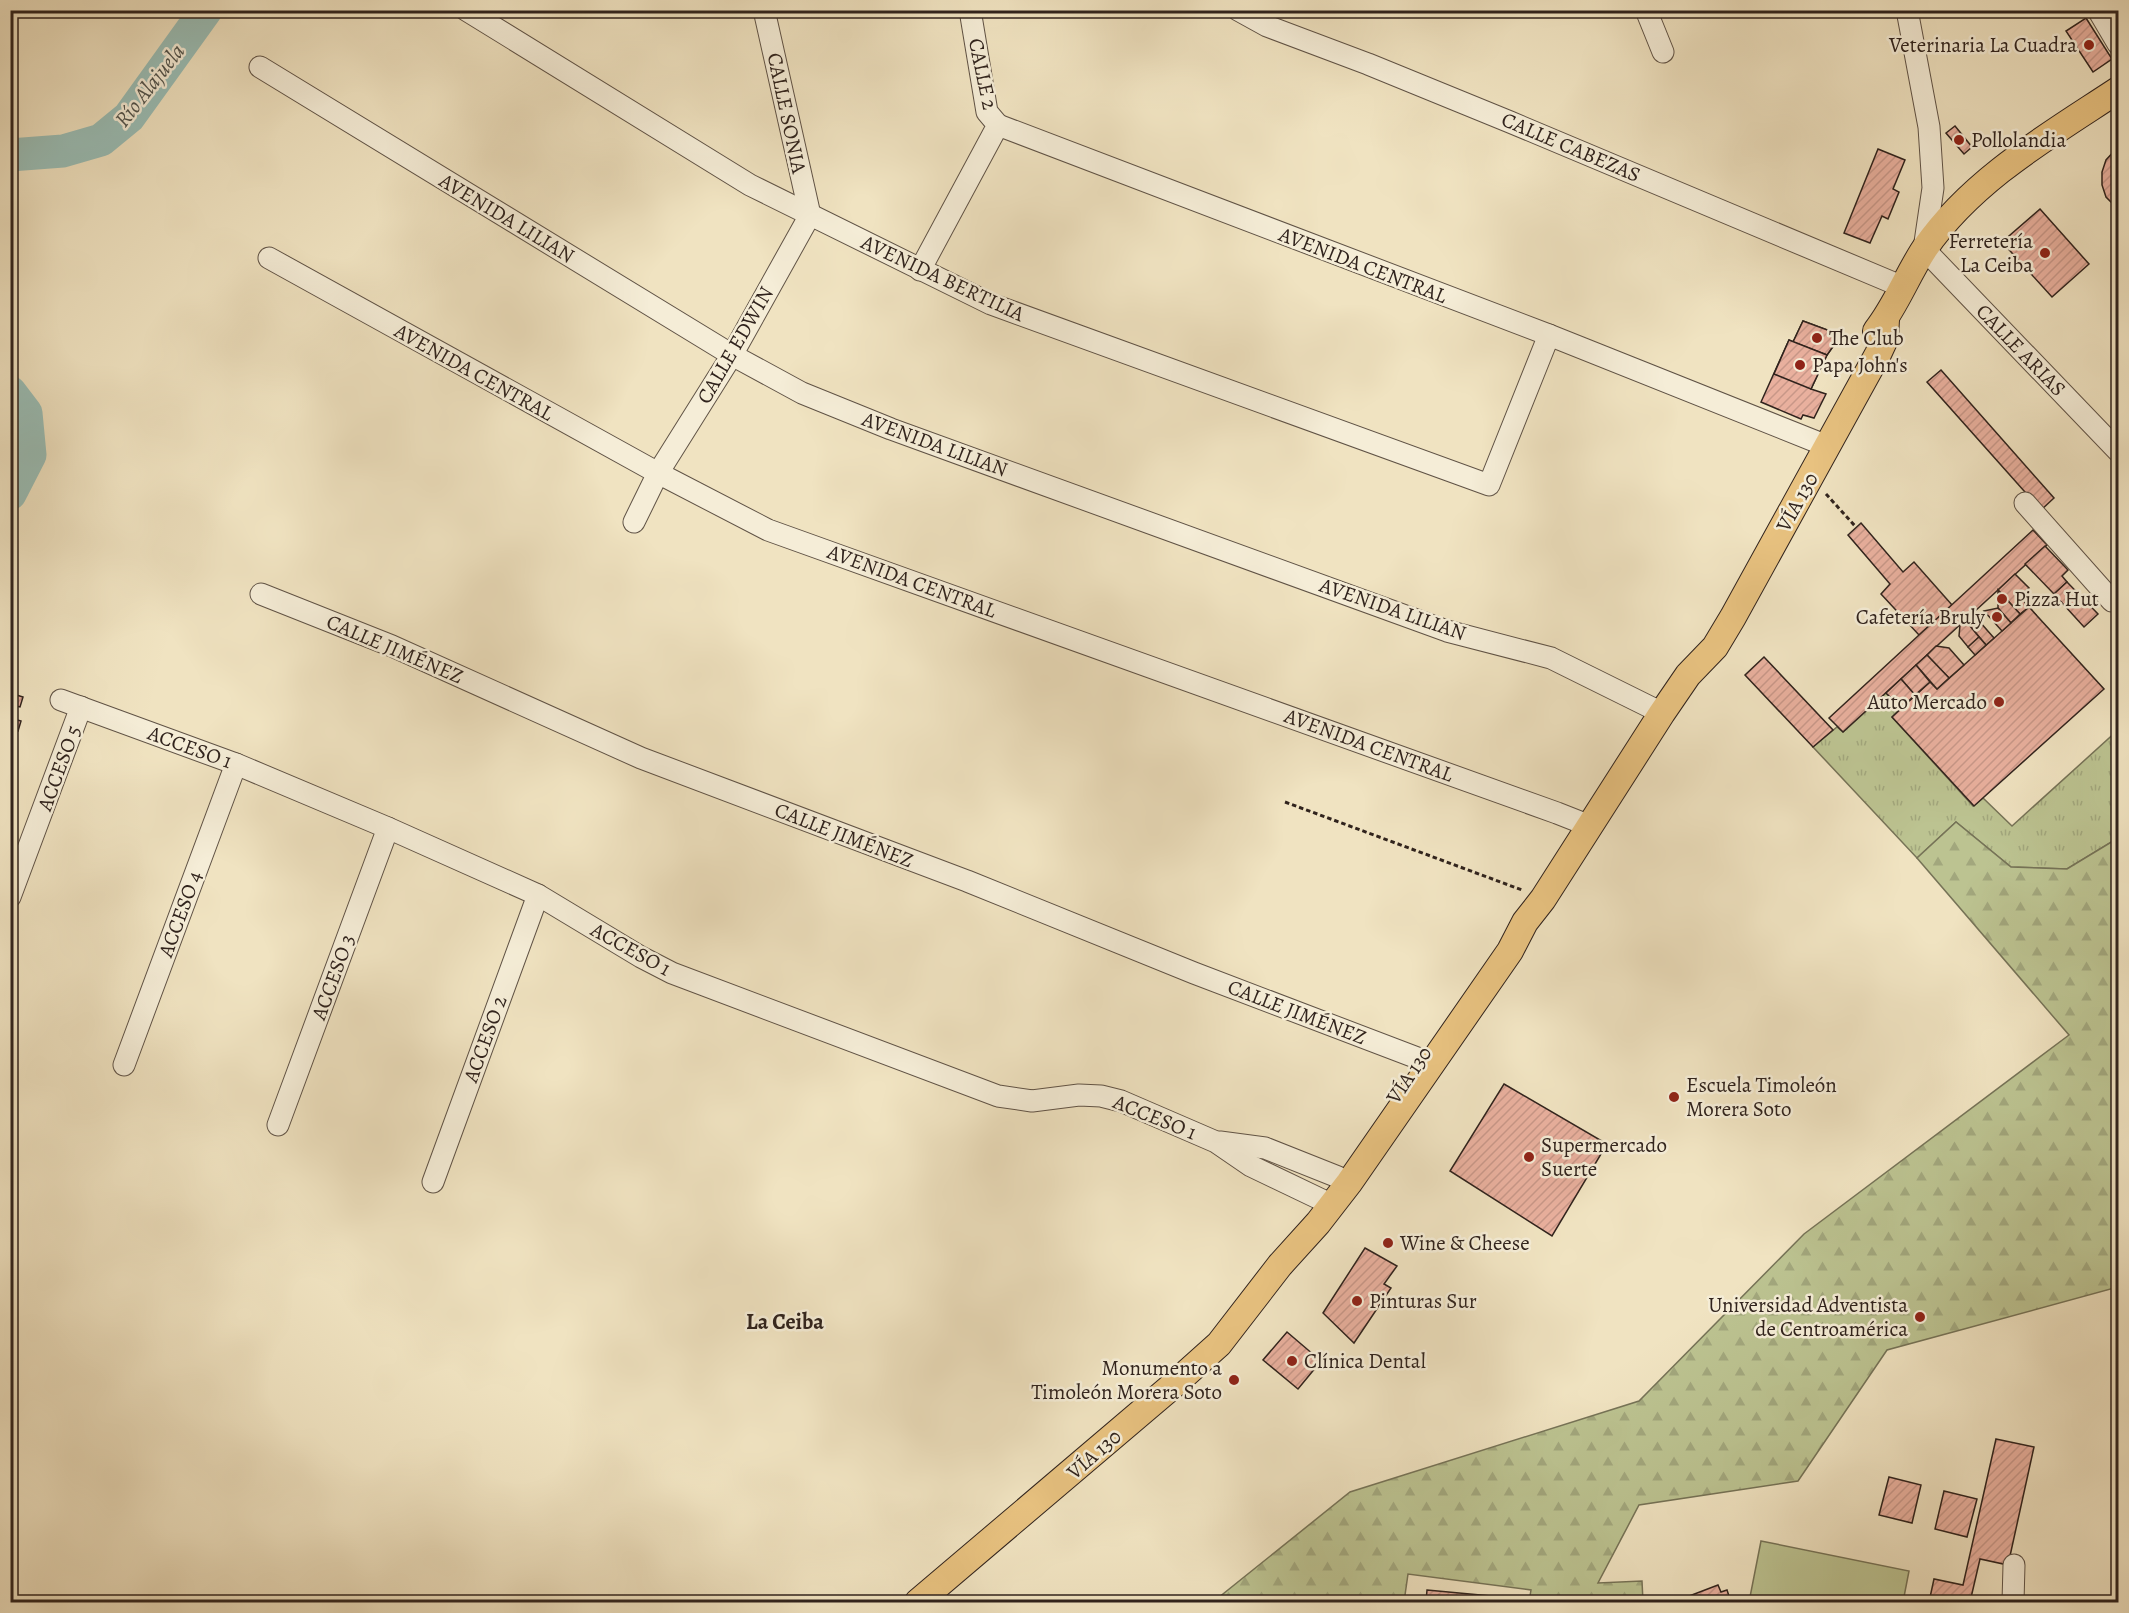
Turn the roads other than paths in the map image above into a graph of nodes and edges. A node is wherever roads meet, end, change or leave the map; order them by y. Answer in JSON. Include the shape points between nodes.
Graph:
{"nodes":[{"id":1,"x":764,"y":10,"type":"edge"},
{"id":2,"x":970,"y":10,"type":"edge"},
{"id":3,"x":1238,"y":10,"type":"edge"},
{"id":4,"x":1646,"y":10,"type":"edge"},
{"id":5,"x":1907,"y":10,"type":"edge"},
{"id":6,"x":2098,"y":10,"type":"edge"},
{"id":7,"x":479,"y":13,"type":"edge"},
{"id":8,"x":2118,"y":44,"type":"edge"},
{"id":9,"x":1663,"y":51,"type":"dead end"},
{"id":10,"x":260,"y":67,"type":"dead end"},
{"id":11,"x":2118,"y":90,"type":"edge"},
{"id":12,"x":998,"y":125,"type":"junction"},
{"id":13,"x":810,"y":215,"type":"junction"},
{"id":14,"x":1924,"y":249,"type":"junction"},
{"id":15,"x":268,"y":258,"type":"dead end"},
{"id":16,"x":920,"y":270,"type":"junction"},
{"id":17,"x":1903,"y":287,"type":"junction"},
{"id":18,"x":1549,"y":335,"type":"junction"},
{"id":19,"x":732,"y":355,"type":"junction"},
{"id":20,"x":1821,"y":443,"type":"junction"},
{"id":21,"x":2118,"y":451,"type":"edge"},
{"id":22,"x":658,"y":473,"type":"junction"},
{"id":23,"x":2025,"y":503,"type":"dead end"},
{"id":24,"x":634,"y":522,"type":"dead end"},
{"id":25,"x":261,"y":594,"type":"dead end"},
{"id":26,"x":2112,"y":601,"type":"dead end"},
{"id":27,"x":61,"y":700,"type":"dead end"},
{"id":28,"x":81,"y":707,"type":"junction"},
{"id":29,"x":1662,"y":713,"type":"junction"},
{"id":30,"x":236,"y":764,"type":"junction"},
{"id":31,"x":1590,"y":826,"type":"junction"},
{"id":32,"x":388,"y":828,"type":"junction"},
{"id":33,"x":538,"y":895,"type":"junction"},
{"id":34,"x":10,"y":897,"type":"edge"},
{"id":35,"x":1426,"y":1062,"type":"junction"},
{"id":36,"x":124,"y":1065,"type":"dead end"},
{"id":37,"x":278,"y":1125,"type":"dead end"},
{"id":38,"x":1216,"y":1142,"type":"junction"},
{"id":39,"x":1338,"y":1177,"type":"junction"},
{"id":40,"x":432,"y":1182,"type":"dead end"},
{"id":41,"x":1322,"y":1200,"type":"junction"},
{"id":42,"x":1281,"y":1265,"type":"junction"},
{"id":43,"x":2014,"y":1565,"type":"dead end"},
{"id":44,"x":918,"y":1602,"type":"edge"},
{"id":45,"x":2013,"y":1602,"type":"edge"}],
"edges":[{"from":1,"to":13,"type":"street","name":"CALLE SONIA"},
{"from":2,"to":12,"type":"street","name":"CALLE 2","via":[[987,112]]},
{"from":3,"to":17,"type":"street","name":"CALLE CABEZAS","via":[[1267,26],[1510,122]]},
{"from":4,"to":9,"type":"street"},
{"from":5,"to":14,"type":"street","via":[[1929,127],[1933,188]]},
{"from":6,"to":8,"type":"street"},
{"from":7,"to":13,"type":"street","name":"AVENIDA BERTILIA","via":[[750,185]]},
{"from":10,"to":19,"type":"street","name":"AVENIDA LILIAN"},
{"from":11,"to":14,"type":"main road","name":"VÍA 130","via":[[2024,153],[1974,194]]},
{"from":12,"to":16,"type":"street","name":"CALLE 2"},
{"from":12,"to":18,"type":"street","name":"AVENIDA CENTRAL"},
{"from":13,"to":16,"type":"street","name":"AVENIDA BERTILIA"},
{"from":13,"to":19,"type":"street","name":"CALLE EDWIN"},
{"from":14,"to":17,"type":"main road","name":"VÍA 130"},
{"from":14,"to":21,"type":"street","name":"CALLE ARIAS"},
{"from":15,"to":22,"type":"street","name":"AVENIDA CENTRAL"},
{"from":16,"to":18,"type":"street","name":"AVENIDA BERTILIA","via":[[991,304],[1489,484]]},
{"from":17,"to":20,"type":"main road","name":"VÍA 130","via":[[1886,319],[1865,345]]},
{"from":18,"to":20,"type":"street","name":"AVENIDA CENTRAL"},
{"from":19,"to":22,"type":"street","name":"CALLE EDWIN"},
{"from":19,"to":29,"type":"street","name":"AVENIDA LILIAN","via":[[802,393],[891,429],[1447,631],[1551,658]]},
{"from":20,"to":29,"type":"main road","name":"VÍA 130","via":[[1710,624],[1688,675]]},
{"from":22,"to":24,"type":"street","name":"CALLE EDWIN"},
{"from":22,"to":31,"type":"street","name":"AVENIDA CENTRAL","via":[[768,530]]},
{"from":23,"to":26,"type":"street"},
{"from":25,"to":35,"type":"street","name":"CALLE JIMÉNEZ","via":[[392,646],[641,758]]},
{"from":27,"to":28,"type":"street","name":"ACCESO 1"},
{"from":28,"to":30,"type":"street","name":"ACCESO 1"},
{"from":28,"to":34,"type":"street","name":"ACCESO 5"},
{"from":29,"to":31,"type":"main road","name":"VÍA 130"},
{"from":30,"to":32,"type":"street","name":"ACCESO 1"},
{"from":30,"to":36,"type":"street","name":"ACCESO 4"},
{"from":31,"to":35,"type":"main road","name":"VÍA 130","via":[[1526,922],[1496,945]]},
{"from":32,"to":33,"type":"street","name":"ACCESO 1"},
{"from":32,"to":37,"type":"street","name":"ACCESO 3"},
{"from":33,"to":38,"type":"street","name":"ACCESO 1","via":[[672,973],[998,1096],[1032,1101],[1101,1096]]},
{"from":33,"to":40,"type":"street","name":"ACCESO 2"},
{"from":35,"to":39,"type":"main road","name":"VÍA 130"},
{"from":35,"to":42,"type":"main road","name":"VÍA 130","via":[[1349,1183]]},
{"from":38,"to":39,"type":"street","name":"ACCESO 1","via":[[1265,1148]]},
{"from":38,"to":41,"type":"street","name":"ACCESO 1","via":[[1251,1166]]},
{"from":39,"to":41,"type":"main road","name":"VÍA 130"},
{"from":41,"to":42,"type":"main road","name":"VÍA 130"},
{"from":42,"to":44,"type":"main road","name":"VÍA 130","via":[[1219,1344]]},
{"from":43,"to":45,"type":"street"}]}
